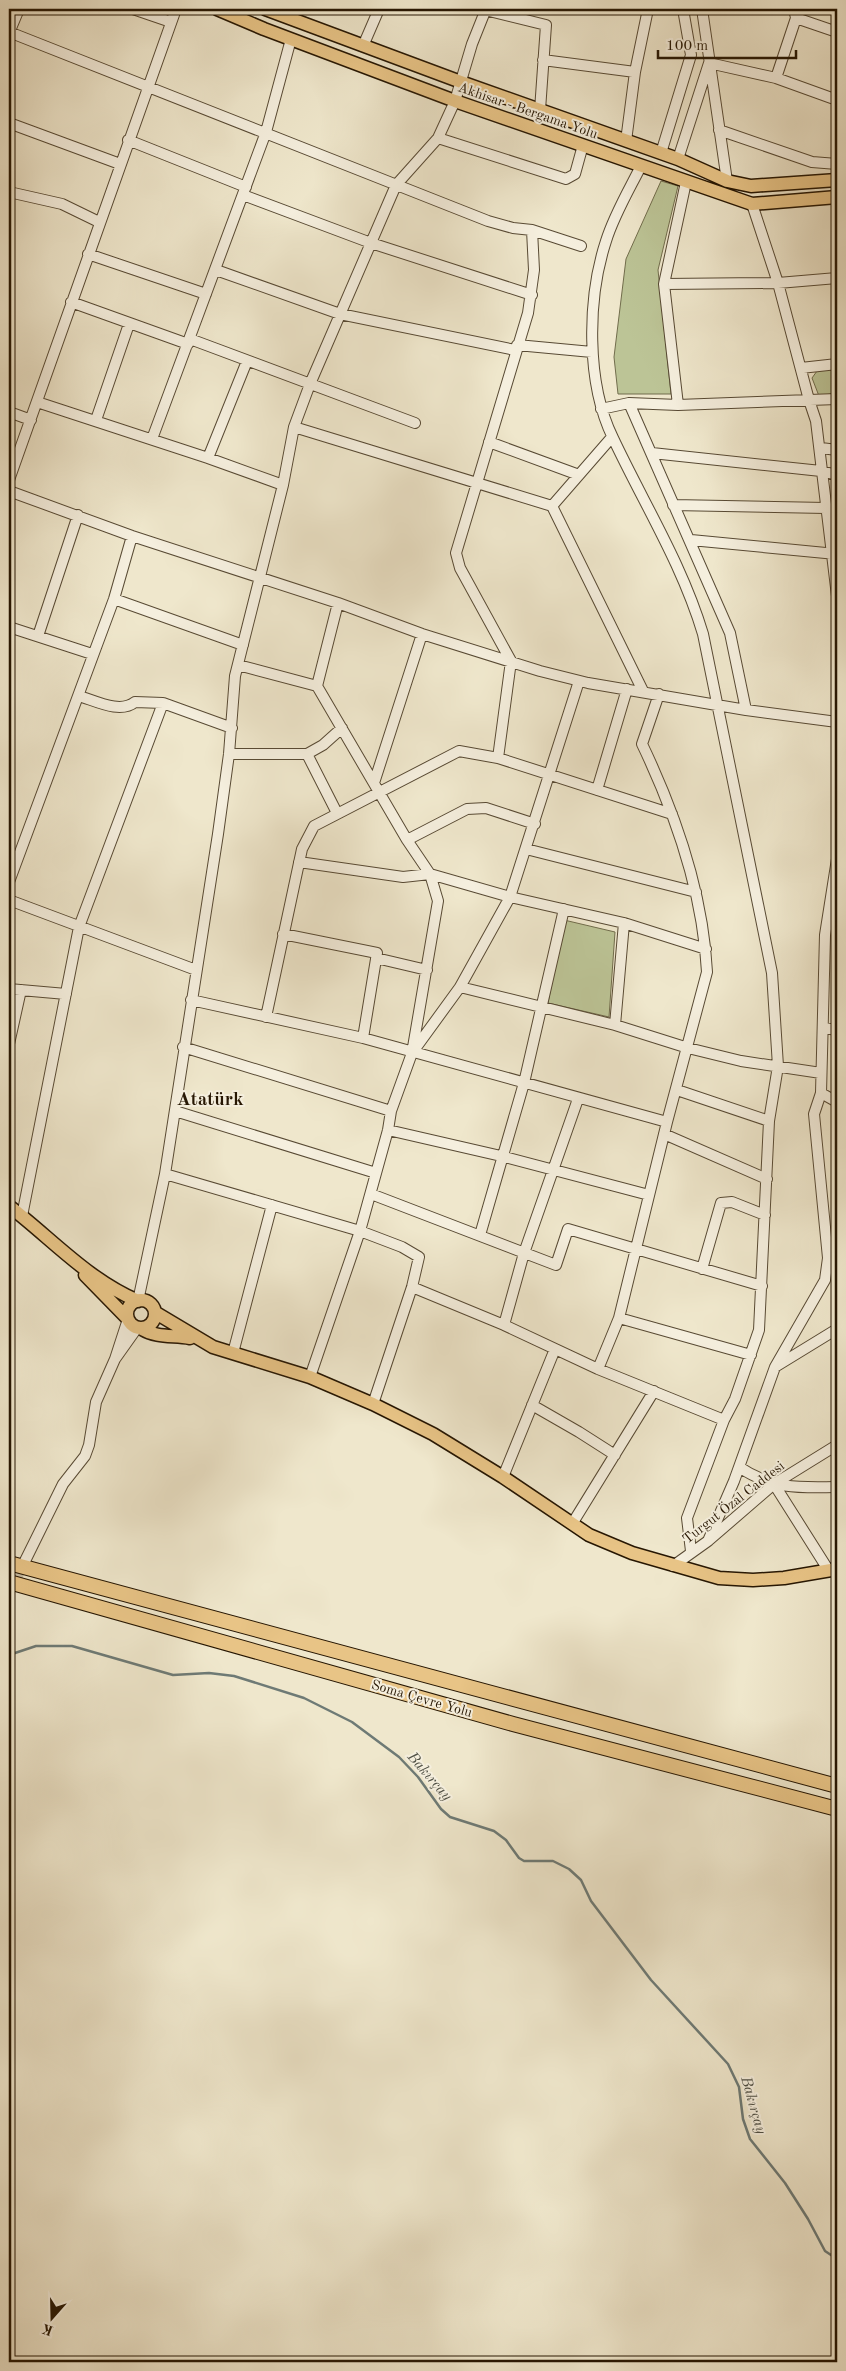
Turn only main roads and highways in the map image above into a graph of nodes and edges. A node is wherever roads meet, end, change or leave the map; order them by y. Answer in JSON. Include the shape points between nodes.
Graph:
{"nodes":[{"id":1,"x":217,"y":9,"type":"edge"},
{"id":2,"x":265,"y":9,"type":"edge"},
{"id":3,"x":283,"y":12,"type":"edge"},
{"id":4,"x":837,"y":180,"type":"edge"},
{"id":5,"x":837,"y":197,"type":"edge"},
{"id":6,"x":9,"y":1206,"type":"edge"},
{"id":7,"x":78,"y":1265,"type":"junction"},
{"id":8,"x":138,"y":1300,"type":"junction"},
{"id":9,"x":156,"y":1313,"type":"junction"},
{"id":10,"x":128,"y":1319,"type":"junction"},
{"id":11,"x":140,"y":1328,"type":"junction"},
{"id":12,"x":197,"y":1340,"type":"junction"},
{"id":13,"x":9,"y":1563,"type":"edge"},
{"id":14,"x":833,"y":1570,"type":"edge"},
{"id":15,"x":9,"y":1582,"type":"edge"},
{"id":16,"x":837,"y":1786,"type":"edge"},
{"id":17,"x":837,"y":1808,"type":"edge"}],
"edges":[{"from":1,"to":5,"type":"main road","name":"Akhisar - Bergama Yolu","via":[[455,101],[752,204]]},
{"from":2,"to":3,"type":"main road","name":"Akhisar - Bergama Yolu"},
{"from":3,"to":4,"type":"main road","name":"Akhisar - Bergama Yolu","via":[[363,46],[678,159],[727,181],[752,186]]},
{"from":6,"to":7,"type":"main road"},
{"from":7,"to":8,"type":"main road"},
{"from":7,"to":10,"type":"main road"},
{"from":8,"to":9,"type":"main road","via":[[152,1304]]},
{"from":8,"to":10,"type":"main road","via":[[130,1306]]},
{"from":9,"to":11,"type":"main road","via":[[153,1322]]},
{"from":9,"to":12,"type":"main road"},
{"from":10,"to":11,"type":"main road"},
{"from":11,"to":12,"type":"main road","via":[[159,1336],[174,1335]]},
{"from":12,"to":14,"type":"main road","via":[[310,1378],[373,1404],[434,1434],[589,1535],[632,1553],[719,1578],[753,1580]]},
{"from":13,"to":16,"type":"highway","name":"Soma Çevre Yolu"},
{"from":15,"to":17,"type":"highway","name":"Soma Çevre Yolu","via":[[513,1724]]}]}
